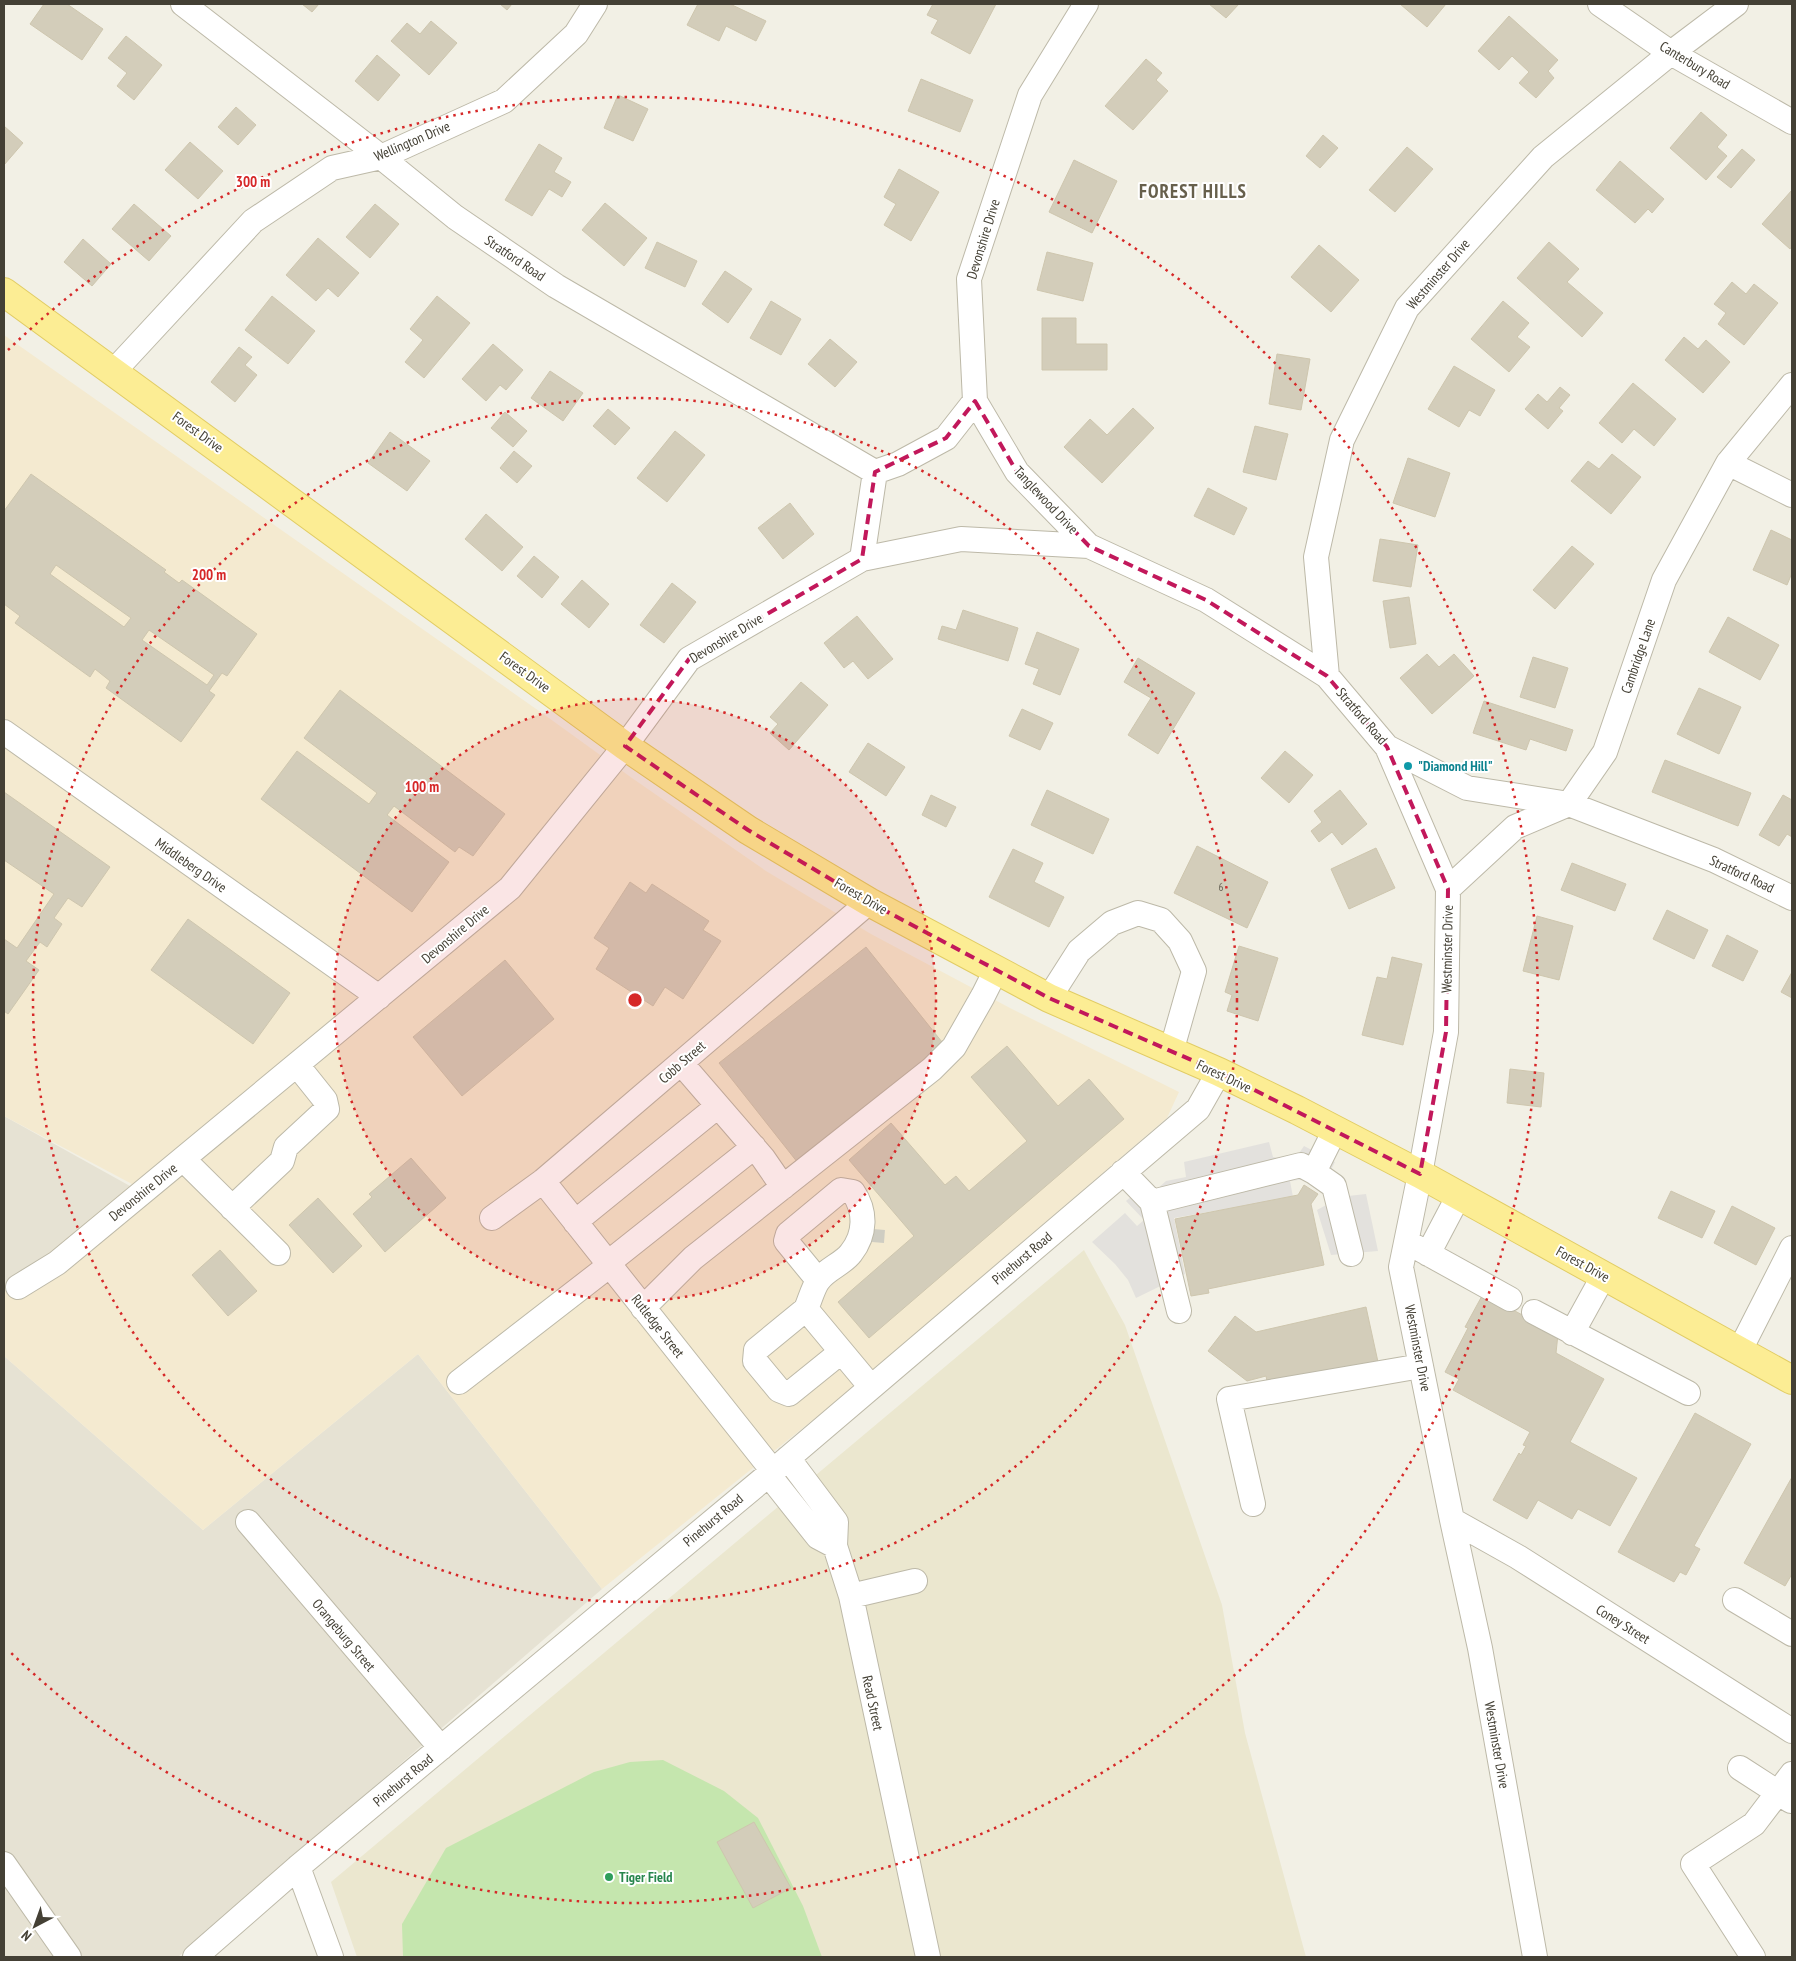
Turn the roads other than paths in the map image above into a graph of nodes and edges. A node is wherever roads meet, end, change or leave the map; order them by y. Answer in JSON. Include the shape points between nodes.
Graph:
{"nodes":[{"id":1,"x":183,"y":4,"type":"edge"},
{"id":2,"x":595,"y":4,"type":"edge"},
{"id":3,"x":1086,"y":4,"type":"edge"},
{"id":4,"x":1600,"y":4,"type":"edge"},
{"id":5,"x":1736,"y":4,"type":"edge"},
{"id":6,"x":1671,"y":52,"type":"junction"},
{"id":7,"x":1792,"y":122,"type":"edge"},
{"id":8,"x":381,"y":157,"type":"junction"},
{"id":9,"x":4,"y":292,"type":"edge"},
{"id":10,"x":114,"y":371,"type":"junction"},
{"id":11,"x":1792,"y":385,"type":"edge"},
{"id":12,"x":974,"y":401,"type":"junction"},
{"id":13,"x":1728,"y":463,"type":"junction"},
{"id":14,"x":875,"y":472,"type":"junction"},
{"id":15,"x":1792,"y":495,"type":"edge"},
{"id":16,"x":1089,"y":546,"type":"junction"},
{"id":17,"x":862,"y":559,"type":"junction"},
{"id":18,"x":1327,"y":676,"type":"junction"},
{"id":19,"x":4,"y":732,"type":"edge"},
{"id":20,"x":625,"y":746,"type":"junction"},
{"id":21,"x":1387,"y":747,"type":"junction"},
{"id":22,"x":1569,"y":804,"type":"junction"},
{"id":23,"x":1448,"y":889,"type":"junction"},
{"id":24,"x":1792,"y":898,"type":"edge"},
{"id":25,"x":869,"y":902,"type":"junction"},
{"id":26,"x":996,"y":970,"type":"junction"},
{"id":27,"x":379,"y":997,"type":"junction"},
{"id":28,"x":1049,"y":998,"type":"junction"},
{"id":29,"x":1171,"y":1052,"type":"junction"},
{"id":30,"x":681,"y":1063,"type":"junction"},
{"id":31,"x":297,"y":1065,"type":"junction"},
{"id":32,"x":1218,"y":1072,"type":"junction"},
{"id":33,"x":718,"y":1106,"type":"junction"},
{"id":34,"x":1335,"y":1130,"type":"junction"},
{"id":35,"x":754,"y":1147,"type":"junction"},
{"id":36,"x":183,"y":1159,"type":"junction"},
{"id":37,"x":1123,"y":1172,"type":"junction"},
{"id":38,"x":1314,"y":1172,"type":"junction"},
{"id":39,"x":1420,"y":1174,"type":"junction"},
{"id":40,"x":543,"y":1181,"type":"junction"},
{"id":41,"x":782,"y":1187,"type":"junction"},
{"id":42,"x":1459,"y":1195,"type":"junction"},
{"id":43,"x":850,"y":1196,"type":"junction"},
{"id":44,"x":1152,"y":1202,"type":"junction"},
{"id":45,"x":232,"y":1208,"type":"junction"},
{"id":46,"x":492,"y":1218,"type":"dead end"},
{"id":47,"x":576,"y":1222,"type":"junction"},
{"id":48,"x":1406,"y":1242,"type":"junction"},
{"id":49,"x":1792,"y":1248,"type":"edge"},
{"id":50,"x":278,"y":1252,"type":"dead end"},
{"id":51,"x":851,"y":1253,"type":"junction"},
{"id":52,"x":1351,"y":1254,"type":"dead end"},
{"id":53,"x":1428,"y":1254,"type":"junction"},
{"id":54,"x":609,"y":1264,"type":"junction"},
{"id":55,"x":1604,"y":1275,"type":"junction"},
{"id":56,"x":818,"y":1280,"type":"junction"},
{"id":57,"x":18,"y":1287,"type":"dead end"},
{"id":58,"x":1510,"y":1299,"type":"dead end"},
{"id":59,"x":643,"y":1308,"type":"junction"},
{"id":60,"x":806,"y":1309,"type":"junction"},
{"id":61,"x":1179,"y":1312,"type":"dead end"},
{"id":62,"x":1534,"y":1312,"type":"dead end"},
{"id":63,"x":1572,"y":1333,"type":"junction"},
{"id":64,"x":1740,"y":1350,"type":"junction"},
{"id":65,"x":841,"y":1352,"type":"junction"},
{"id":66,"x":1421,"y":1366,"type":"junction"},
{"id":67,"x":1792,"y":1380,"type":"edge"},
{"id":68,"x":459,"y":1382,"type":"dead end"},
{"id":69,"x":871,"y":1387,"type":"junction"},
{"id":70,"x":1688,"y":1393,"type":"dead end"},
{"id":71,"x":776,"y":1467,"type":"junction"},
{"id":72,"x":1254,"y":1504,"type":"dead end"},
{"id":73,"x":1452,"y":1520,"type":"junction"},
{"id":74,"x":248,"y":1522,"type":"dead end"},
{"id":75,"x":835,"y":1546,"type":"joint"},
{"id":76,"x":915,"y":1581,"type":"dead end"},
{"id":77,"x":851,"y":1596,"type":"junction"},
{"id":78,"x":1735,"y":1600,"type":"dead end"},
{"id":79,"x":1792,"y":1634,"type":"edge"},
{"id":80,"x":1792,"y":1731,"type":"edge"},
{"id":81,"x":441,"y":1748,"type":"junction"},
{"id":82,"x":1740,"y":1768,"type":"dead end"},
{"id":83,"x":1792,"y":1774,"type":"edge"},
{"id":84,"x":1786,"y":1798,"type":"edge"},
{"id":85,"x":4,"y":1864,"type":"edge"},
{"id":86,"x":298,"y":1868,"type":"junction"},
{"id":87,"x":69,"y":1957,"type":"edge"},
{"id":88,"x":195,"y":1957,"type":"edge"},
{"id":89,"x":330,"y":1957,"type":"edge"},
{"id":90,"x":928,"y":1957,"type":"edge"},
{"id":91,"x":1535,"y":1957,"type":"edge"},
{"id":92,"x":1754,"y":1957,"type":"edge"}],
"edges":[{"from":1,"to":8,"type":"street","name":"Stratford Road"},
{"from":2,"to":8,"type":"street","name":"Wellington Drive","via":[[576,34],[504,100]]},
{"from":3,"to":12,"type":"street","name":"Devonshire Drive","via":[[1030,96],[969,279]]},
{"from":4,"to":6,"type":"street","name":"Canterbury Road"},
{"from":5,"to":6,"type":"street","name":"Westminster Drive"},
{"from":6,"to":7,"type":"street","name":"Canterbury Road"},
{"from":6,"to":18,"type":"street","name":"Westminster Drive","via":[[1543,157],[1407,308],[1342,440],[1316,557]]},
{"from":8,"to":10,"type":"street","name":"Wellington Drive","via":[[332,168],[253,221]]},
{"from":8,"to":14,"type":"street","name":"Stratford Road","via":[[455,217],[556,286]]},
{"from":9,"to":10,"type":"main road","name":"Forest Drive"},
{"from":10,"to":20,"type":"main road","name":"Forest Drive"},
{"from":11,"to":13,"type":"street","name":"Cambridge Lane"},
{"from":12,"to":14,"type":"street","via":[[946,438],[898,464]]},
{"from":12,"to":16,"type":"street","name":"Tanglewood Drive","via":[[1017,472]]},
{"from":13,"to":15,"type":"street"},
{"from":13,"to":22,"type":"street","name":"Cambridge Lane","via":[[1664,580],[1605,752]]},
{"from":14,"to":17,"type":"street"},
{"from":16,"to":17,"type":"street","name":"Devonshire Drive","via":[[961,539]]},
{"from":16,"to":18,"type":"street","name":"Stratford Road","via":[[1206,600]]},
{"from":17,"to":20,"type":"street","name":"Devonshire Drive","via":[[688,659]]},
{"from":18,"to":21,"type":"street","name":"Stratford Road"},
{"from":19,"to":27,"type":"street","name":"Middleberg Drive"},
{"from":20,"to":25,"type":"main road","name":"Forest Drive","via":[[748,830]]},
{"from":20,"to":27,"type":"street","name":"Devonshire Drive","via":[[510,888]]},
{"from":21,"to":22,"type":"street","name":"Stratford Road","via":[[1467,788]]},
{"from":21,"to":23,"type":"street","name":"Westminster Drive"},
{"from":22,"to":23,"type":"street","via":[[1515,827]]},
{"from":22,"to":24,"type":"street","name":"Stratford Road","via":[[1714,860]]},
{"from":23,"to":39,"type":"street","name":"Westminster Drive","via":[[1446,1032]]},
{"from":25,"to":26,"type":"main road","name":"Forest Drive"},
{"from":25,"to":30,"type":"street","name":"Cobb Street"},
{"from":26,"to":28,"type":"main road","name":"Forest Drive"},
{"from":26,"to":41,"type":"street","via":[[954,1047],[932,1069]]},
{"from":27,"to":31,"type":"street","name":"Devonshire Drive"},
{"from":28,"to":29,"type":"main road","name":"Forest Drive"},
{"from":28,"to":29,"type":"street","via":[[1078,951],[1112,923],[1138,914],[1161,920],[1180,942],[1194,972]]},
{"from":29,"to":32,"type":"main road","name":"Forest Drive"},
{"from":30,"to":33,"type":"street"},
{"from":30,"to":40,"type":"street","name":"Cobb Street"},
{"from":31,"to":36,"type":"street","name":"Devonshire Drive"},
{"from":31,"to":45,"type":"street","via":[[325,1100],[327,1110],[286,1147],[282,1161]]},
{"from":32,"to":34,"type":"main road","name":"Forest Drive"},
{"from":32,"to":37,"type":"street","name":"Pinehurst Road","via":[[1198,1109]]},
{"from":33,"to":35,"type":"street"},
{"from":33,"to":47,"type":"street"},
{"from":34,"to":38,"type":"street"},
{"from":34,"to":39,"type":"main road","name":"Forest Drive"},
{"from":35,"to":41,"type":"street"},
{"from":35,"to":54,"type":"street"},
{"from":36,"to":45,"type":"street"},
{"from":36,"to":57,"type":"street","name":"Devonshire Drive","via":[[57,1263]]},
{"from":37,"to":44,"type":"street"},
{"from":37,"to":69,"type":"street","name":"Pinehurst Road"},
{"from":38,"to":44,"type":"street","via":[[1302,1165]]},
{"from":38,"to":52,"type":"street","via":[[1334,1186]]},
{"from":39,"to":42,"type":"main road","name":"Forest Drive"},
{"from":39,"to":48,"type":"street","name":"Westminster Drive"},
{"from":40,"to":46,"type":"street","name":"Cobb Street"},
{"from":40,"to":47,"type":"street","name":"Rutledge Street"},
{"from":41,"to":59,"type":"street","via":[[693,1258]]},
{"from":42,"to":53,"type":"street"},
{"from":42,"to":55,"type":"main road","name":"Forest Drive"},
{"from":43,"to":51,"type":"street","via":[[864,1216],[861,1234]]},
{"from":43,"to":51,"type":"street","via":[[873,1219],[873,1236]]},
{"from":43,"to":56,"type":"street","via":[[788,1234],[786,1241]]},
{"from":44,"to":61,"type":"street"},
{"from":45,"to":50,"type":"street"},
{"from":47,"to":54,"type":"street","name":"Rutledge Street"},
{"from":48,"to":53,"type":"street"},
{"from":48,"to":66,"type":"street","name":"Westminster Drive","via":[[1401,1267]]},
{"from":49,"to":64,"type":"street"},
{"from":51,"to":56,"type":"street"},
{"from":53,"to":58,"type":"street"},
{"from":54,"to":59,"type":"street","name":"Rutledge Street"},
{"from":54,"to":68,"type":"street"},
{"from":55,"to":63,"type":"street"},
{"from":55,"to":64,"type":"main road","name":"Forest Drive"},
{"from":56,"to":60,"type":"street"},
{"from":59,"to":71,"type":"street","name":"Rutledge Street"},
{"from":60,"to":65,"type":"street"},
{"from":60,"to":65,"type":"street","via":[[756,1350],[755,1361],[779,1390],[790,1394]]},
{"from":62,"to":63,"type":"street"},
{"from":63,"to":70,"type":"street"},
{"from":64,"to":67,"type":"main road","name":"Forest Drive"},
{"from":65,"to":69,"type":"street"},
{"from":66,"to":72,"type":"street","via":[[1229,1399]]},
{"from":66,"to":73,"type":"street","name":"Westminster Drive"},
{"from":69,"to":71,"type":"street","name":"Pinehurst Road"},
{"from":71,"to":75,"type":"street","name":"Rutledge Street","via":[[836,1522]]},
{"from":71,"to":81,"type":"street","name":"Pinehurst Road"},
{"from":73,"to":80,"type":"street","name":"Coney Street","via":[[1518,1557]]},
{"from":73,"to":91,"type":"street","name":"Westminster Drive","via":[[1480,1648]]},
{"from":74,"to":81,"type":"street","name":"Orangeburg Street"},
{"from":75,"to":77,"type":"street","name":"Read Street"},
{"from":76,"to":77,"type":"street"},
{"from":77,"to":90,"type":"street","name":"Read Street"},
{"from":78,"to":79,"type":"street"},
{"from":81,"to":86,"type":"street","name":"Pinehurst Road"},
{"from":82,"to":84,"type":"street"},
{"from":83,"to":84,"type":"street"},
{"from":84,"to":92,"type":"street","via":[[1694,1864]]},
{"from":85,"to":87,"type":"street"},
{"from":86,"to":88,"type":"street","name":"Pinehurst Road"},
{"from":86,"to":89,"type":"street"}]}
